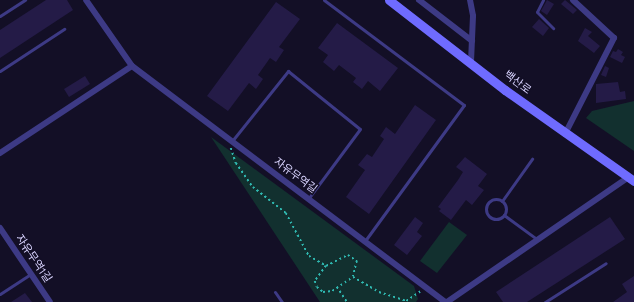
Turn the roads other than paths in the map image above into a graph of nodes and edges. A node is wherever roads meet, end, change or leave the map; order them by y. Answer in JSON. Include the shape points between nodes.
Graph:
{"nodes":[{"id":1,"x":25,"y":0,"type":"edge"},
{"id":2,"x":86,"y":0,"type":"edge"},
{"id":3,"x":324,"y":0,"type":"edge"},
{"id":4,"x":389,"y":0,"type":"edge"},
{"id":5,"x":419,"y":0,"type":"edge"},
{"id":6,"x":470,"y":0,"type":"edge"},
{"id":7,"x":544,"y":0,"type":"edge"},
{"id":8,"x":573,"y":0,"type":"edge"},
{"id":9,"x":0,"y":16,"type":"edge"},
{"id":10,"x":553,"y":28,"type":"dead end"},
{"id":11,"x":64,"y":29,"type":"dead end"},
{"id":12,"x":472,"y":41,"type":"junction"},
{"id":13,"x":470,"y":62,"type":"junction"},
{"id":14,"x":132,"y":66,"type":"junction"},
{"id":15,"x":0,"y":71,"type":"edge"},
{"id":16,"x":565,"y":134,"type":"junction"},
{"id":17,"x":232,"y":141,"type":"junction"},
{"id":18,"x":1,"y":151,"type":"edge"},
{"id":19,"x":532,"y":159,"type":"dead end"},
{"id":20,"x":632,"y":179,"type":"edge"},
{"id":21,"x":308,"y":199,"type":"junction"},
{"id":22,"x":502,"y":201,"type":"junction"},
{"id":23,"x":504,"y":215,"type":"junction"},
{"id":24,"x":0,"y":228,"type":"edge"},
{"id":25,"x":538,"y":240,"type":"junction"},
{"id":26,"x":365,"y":241,"type":"junction"},
{"id":27,"x":606,"y":263,"type":"dead end"},
{"id":28,"x":31,"y":274,"type":"junction"},
{"id":29,"x":275,"y":292,"type":"dead end"},
{"id":30,"x":0,"y":294,"type":"edge"},
{"id":31,"x":50,"y":302,"type":"edge"},
{"id":32,"x":282,"y":302,"type":"edge"},
{"id":33,"x":446,"y":302,"type":"edge"},
{"id":34,"x":545,"y":302,"type":"edge"}],
"edges":[{"from":1,"to":9,"type":"lane"},
{"from":2,"to":14,"type":"street","name":"자유무역길"},
{"from":3,"to":26,"type":"lane","via":[[464,105]]},
{"from":4,"to":13,"type":"main road","name":"백산로"},
{"from":5,"to":12,"type":"street"},
{"from":6,"to":12,"type":"street"},
{"from":7,"to":10,"type":"lane","via":[[537,12]]},
{"from":8,"to":16,"type":"street","via":[[614,38]]},
{"from":11,"to":15,"type":"lane"},
{"from":12,"to":13,"type":"street"},
{"from":13,"to":16,"type":"main road","name":"백산로"},
{"from":14,"to":17,"type":"street","name":"자유무역길"},
{"from":14,"to":18,"type":"street"},
{"from":16,"to":20,"type":"main road","name":"백산로"},
{"from":17,"to":21,"type":"street","name":"자유무역길"},
{"from":17,"to":21,"type":"lane","via":[[288,71],[360,129]]},
{"from":19,"to":22,"type":"lane"},
{"from":20,"to":25,"type":"street","name":"자유무역길"},
{"from":21,"to":26,"type":"street","name":"자유무역길"},
{"from":22,"to":23,"type":"lane","via":[[505,206]]},
{"from":22,"to":23,"type":"lane","via":[[492,200],[487,211],[495,219]]},
{"from":23,"to":25,"type":"lane"},
{"from":24,"to":28,"type":"street","name":"자유무역1길"},
{"from":25,"to":33,"type":"street","name":"자유무역길"},
{"from":26,"to":33,"type":"street","name":"자유무역길"},
{"from":27,"to":34,"type":"lane"},
{"from":28,"to":30,"type":"lane"},
{"from":28,"to":31,"type":"street","name":"자유무역1길"},
{"from":29,"to":32,"type":"lane"}]}
